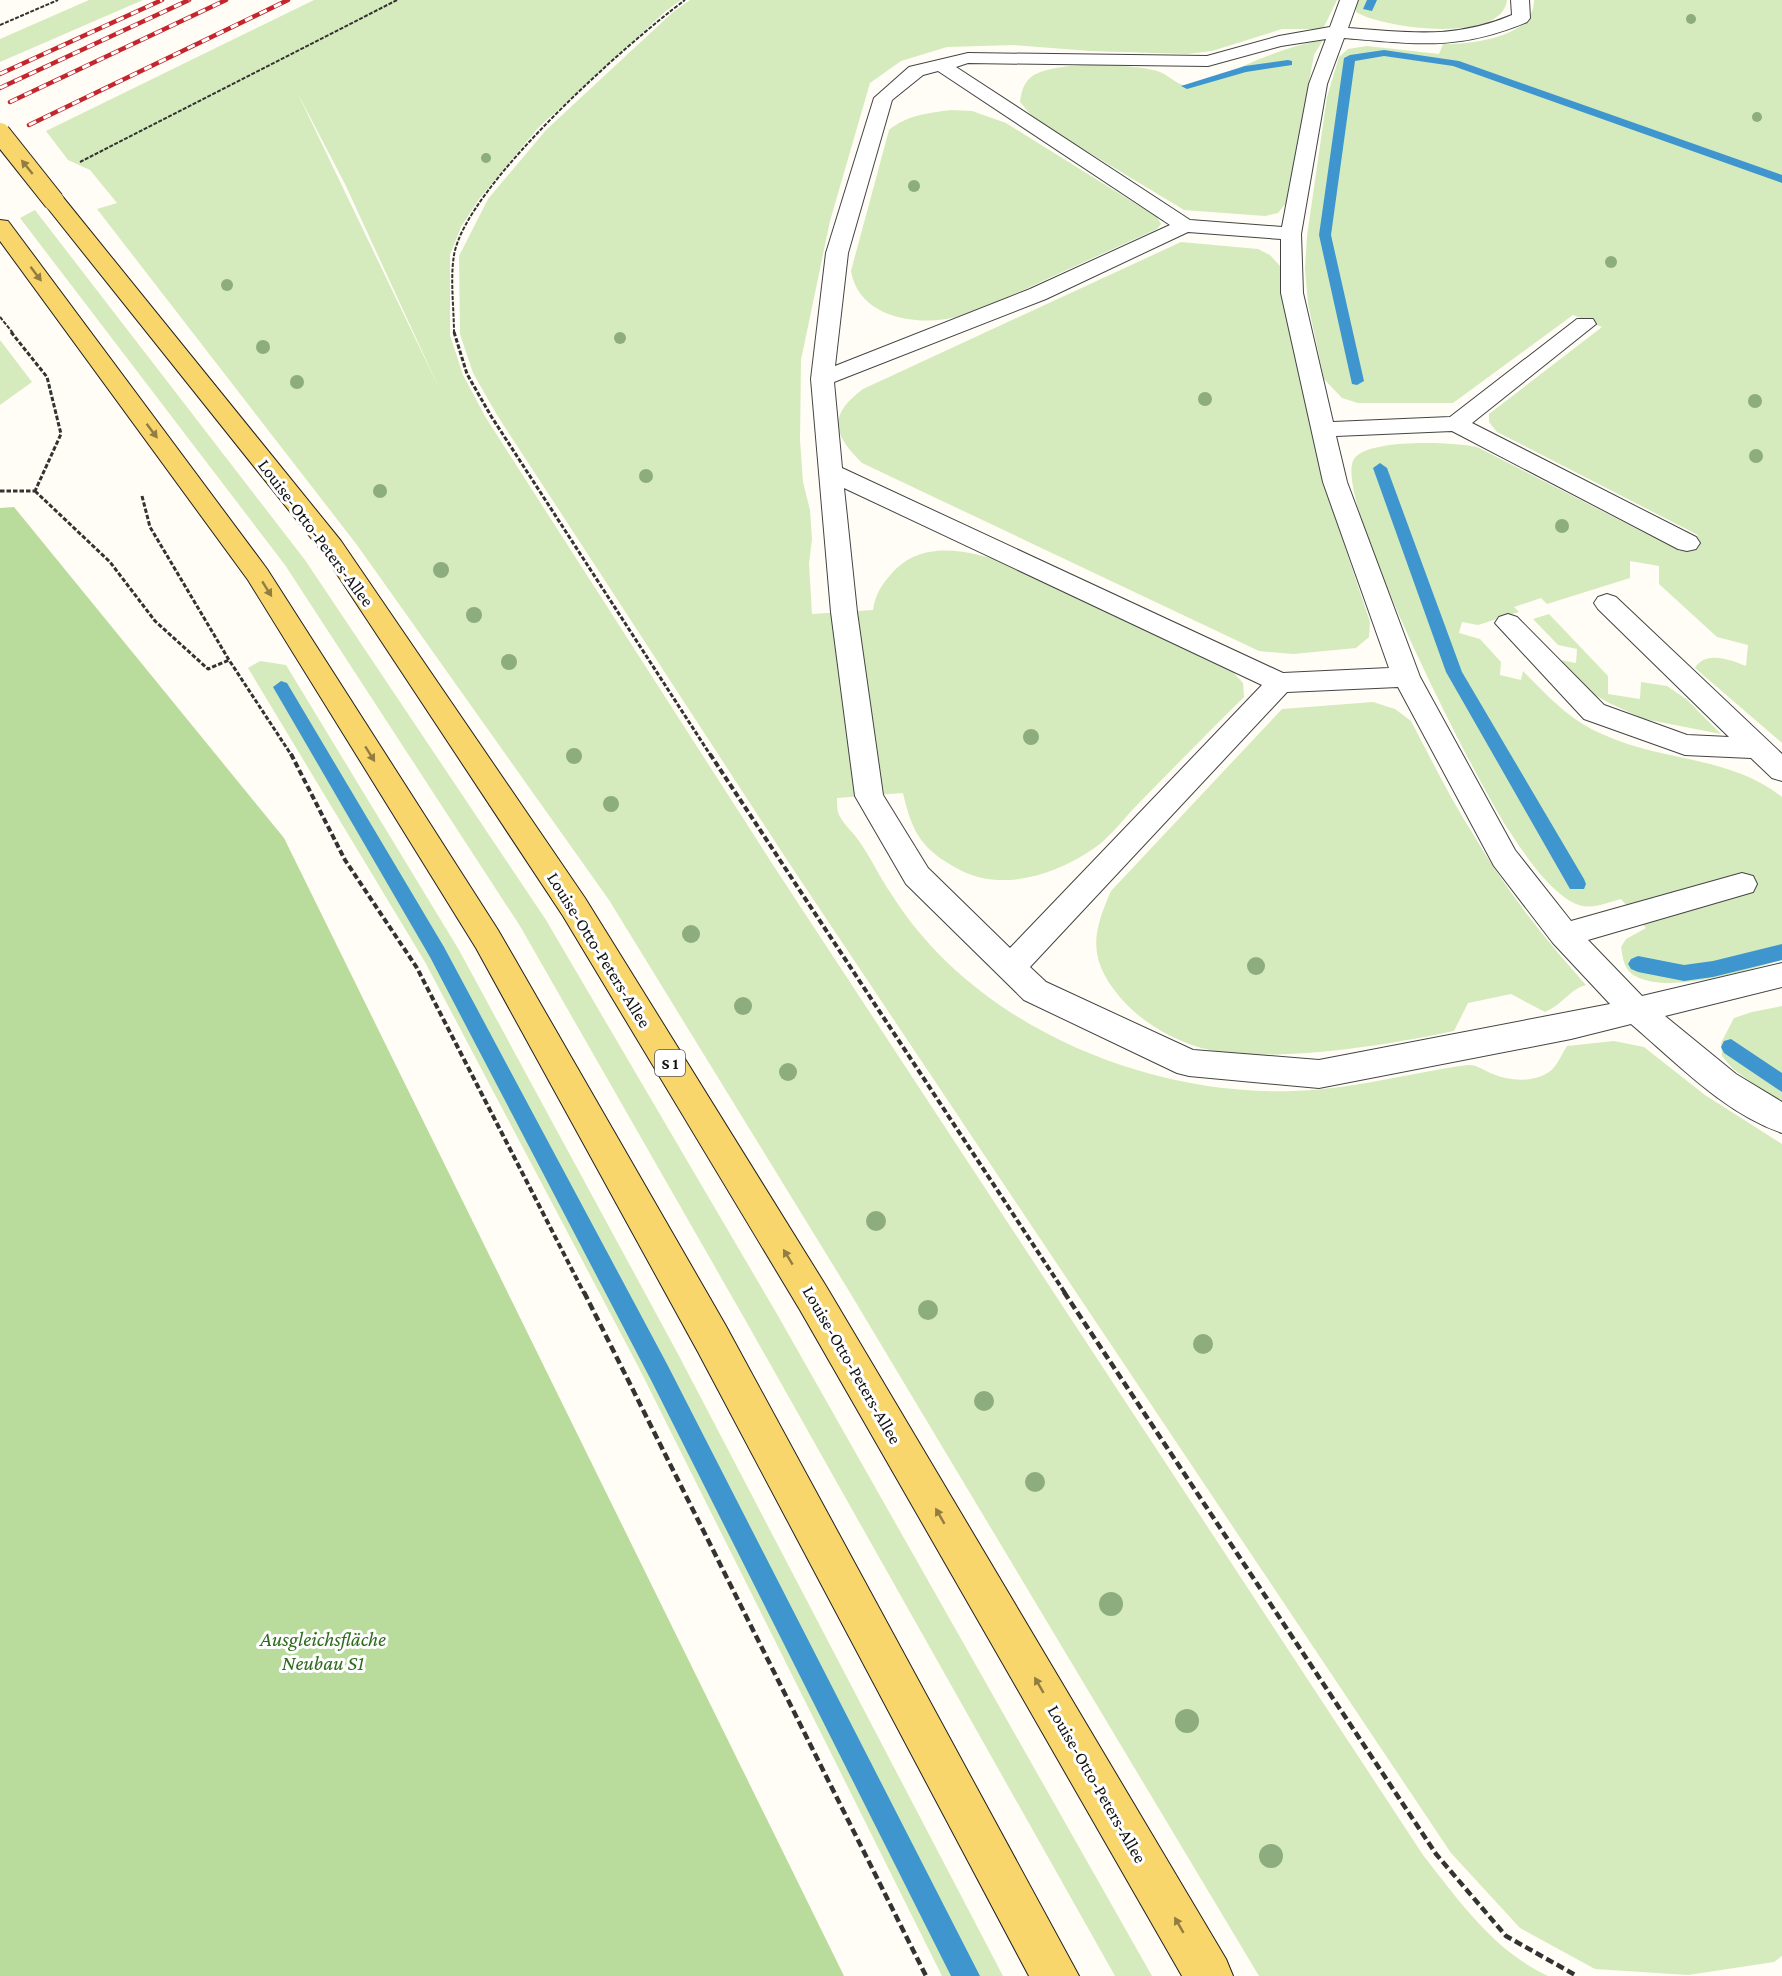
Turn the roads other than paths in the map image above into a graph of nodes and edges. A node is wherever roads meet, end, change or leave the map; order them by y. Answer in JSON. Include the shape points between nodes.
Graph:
{"nodes":[{"id":1,"x":1349,"y":0,"type":"edge"},
{"id":2,"x":1520,"y":0,"type":"edge"},
{"id":3,"x":1336,"y":32,"type":"junction"},
{"id":4,"x":941,"y":65,"type":"junction"},
{"id":5,"x":0,"y":134,"type":"edge"},
{"id":6,"x":1185,"y":226,"type":"junction"},
{"id":7,"x":0,"y":227,"type":"edge"},
{"id":8,"x":1291,"y":234,"type":"junction"},
{"id":9,"x":1586,"y":324,"type":"dead end"},
{"id":10,"x":822,"y":379,"type":"junction"},
{"id":11,"x":1456,"y":424,"type":"junction"},
{"id":12,"x":1322,"y":429,"type":"junction"},
{"id":13,"x":833,"y":473,"type":"junction"},
{"id":14,"x":1687,"y":543,"type":"dead end"},
{"id":15,"x":1607,"y":603,"type":"dead end"},
{"id":16,"x":1508,"y":622,"type":"dead end"},
{"id":17,"x":1407,"y":677,"type":"junction"},
{"id":18,"x":1280,"y":683,"type":"junction"},
{"id":19,"x":1758,"y":748,"type":"junction"},
{"id":20,"x":1782,"y":771,"type":"edge"},
{"id":21,"x":1742,"y":884,"type":"dead end"},
{"id":22,"x":1564,"y":935,"type":"junction"},
{"id":23,"x":1011,"y":967,"type":"junction"},
{"id":24,"x":1782,"y":975,"type":"edge"},
{"id":25,"x":1636,"y":1010,"type":"junction"},
{"id":26,"x":1782,"y":1119,"type":"edge"},
{"id":27,"x":1055,"y":1976,"type":"edge"},
{"id":28,"x":1209,"y":1976,"type":"edge"}],
"edges":[{"from":1,"to":3,"type":"lane"},
{"from":2,"to":3,"type":"lane","via":[[1521,18],[1488,32],[1436,40]]},
{"from":3,"to":4,"type":"lane","via":[[1279,41],[1208,61],[968,58]]},
{"from":3,"to":8,"type":"lane","via":[[1318,84]]},
{"from":4,"to":6,"type":"lane"},
{"from":4,"to":10,"type":"lane","via":[[916,71],[883,98],[837,254]]},
{"from":28,"to":5,"type":"main road","name":"Louise-Otto-Peters-Allee","number":"S 1","one_way":true,"bridge":true,"via":[[813,1298],[574,907],[332,547]]},
{"from":6,"to":8,"type":"lane"},
{"from":6,"to":10,"type":"lane","via":[[1038,294]]},
{"from":7,"to":27,"type":"main road","one_way":true,"via":[[258,575],[487,939],[712,1339]]},
{"from":8,"to":12,"type":"lane","via":[[1292,293]]},
{"from":9,"to":11,"type":"lane"},
{"from":10,"to":13,"type":"lane"},
{"from":11,"to":12,"type":"lane"},
{"from":11,"to":14,"type":"lane"},
{"from":12,"to":17,"type":"lane","via":[[1335,482]]},
{"from":13,"to":18,"type":"lane"},
{"from":13,"to":23,"type":"lane","via":[[844,612],[869,796],[917,876]]},
{"from":15,"to":19,"type":"lane"},
{"from":16,"to":19,"type":"lane","via":[[1594,712],[1685,745]]},
{"from":17,"to":18,"type":"lane"},
{"from":17,"to":22,"type":"lane","via":[[1504,858]]},
{"from":18,"to":23,"type":"lane"},
{"from":19,"to":20,"type":"lane"},
{"from":21,"to":22,"type":"lane"},
{"from":22,"to":25,"type":"lane"},
{"from":23,"to":25,"type":"lane","via":[[1035,991],[1190,1063],[1319,1074]]},
{"from":24,"to":25,"type":"lane"},
{"from":25,"to":26,"type":"lane","via":[[1724,1084]]}]}
